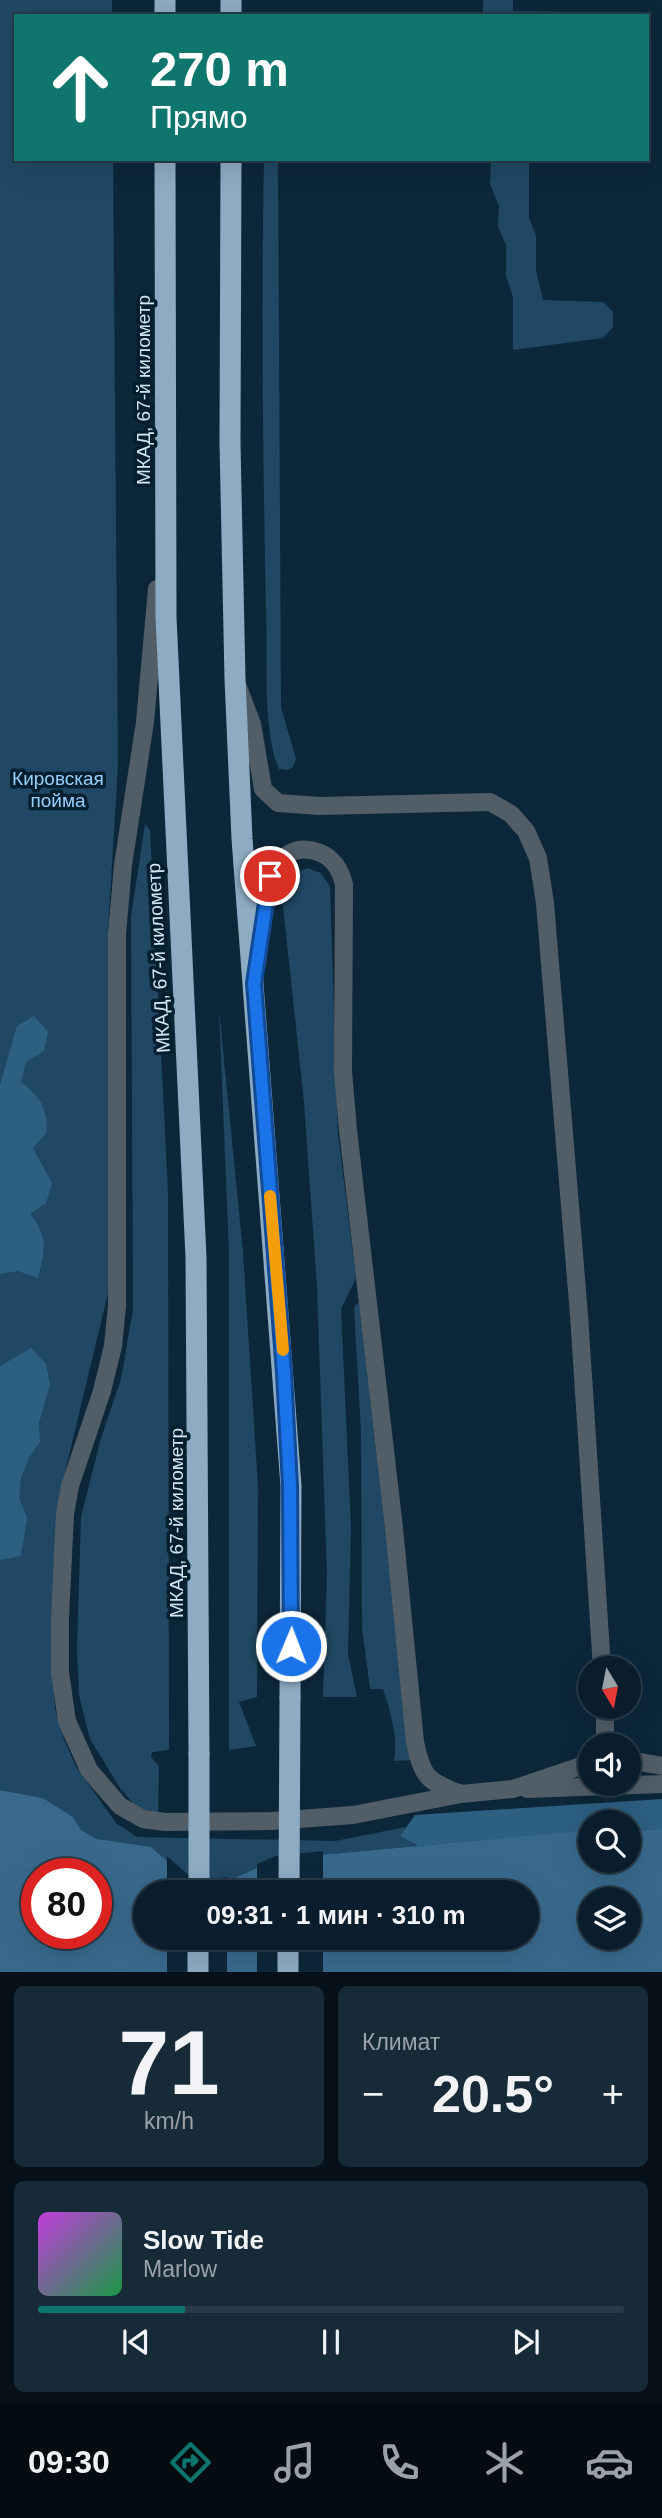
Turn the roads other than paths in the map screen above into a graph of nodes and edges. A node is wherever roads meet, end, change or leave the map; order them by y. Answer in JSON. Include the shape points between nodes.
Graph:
{"nodes":[{"id":1,"x":165,"y":161,"type":"edge"},
{"id":2,"x":231,"y":161,"type":"edge"},
{"id":3,"x":166,"y":470,"type":"junction"},
{"id":4,"x":235,"y":679,"type":"junction"},
{"id":5,"x":254,"y":983,"type":"junction"},
{"id":6,"x":602,"y":1656,"type":"edge"},
{"id":7,"x":641,"y":1762,"type":"edge"},
{"id":8,"x":662,"y":1766,"type":"edge"},
{"id":9,"x":578,"y":1767,"type":"edge"},
{"id":10,"x":662,"y":1784,"type":"edge"},
{"id":11,"x":513,"y":1789,"type":"junction"},
{"id":12,"x":461,"y":1794,"type":"junction"},
{"id":13,"x":198,"y":1880,"type":"edge"},
{"id":14,"x":289,"y":1880,"type":"edge"},
{"id":15,"x":198,"y":1950,"type":"edge"},
{"id":16,"x":288,"y":1950,"type":"edge"},
{"id":17,"x":198,"y":1972,"type":"edge"},
{"id":18,"x":288,"y":1972,"type":"edge"}],
"edges":[{"from":1,"to":3,"type":"highway","name":"МКАД, 67-й километр"},
{"from":2,"to":4,"type":"highway"},
{"from":3,"to":12,"type":"street","via":[[151,667],[117,934],[117,1306],[110,1357],[65,1514],[60,1618],[64,1708],[89,1770],[120,1806],[143,1819],[272,1821],[353,1815]]},
{"from":3,"to":13,"type":"highway","name":"МКАД, 67-й километр","bridge":true,"via":[[170,727],[196,1257]]},
{"from":4,"to":5,"type":"highway"},
{"from":4,"to":6,"type":"street","via":[[253,724],[259,777],[269,798],[289,805],[320,806],[490,802],[511,814],[526,831],[538,858],[568,1183]]},
{"from":5,"to":12,"type":"street","via":[[273,869],[289,853],[303,850],[329,858],[344,885],[343,1071],[415,1742],[424,1773],[434,1783]]},
{"from":5,"to":14,"type":"highway","bridge":true,"via":[[290,1473]]},
{"from":7,"to":8,"type":"street"},
{"from":9,"to":11,"type":"street"},
{"from":10,"to":11,"type":"street"},
{"from":11,"to":12,"type":"street"},
{"from":15,"to":17,"type":"highway"},
{"from":16,"to":18,"type":"highway"}]}
